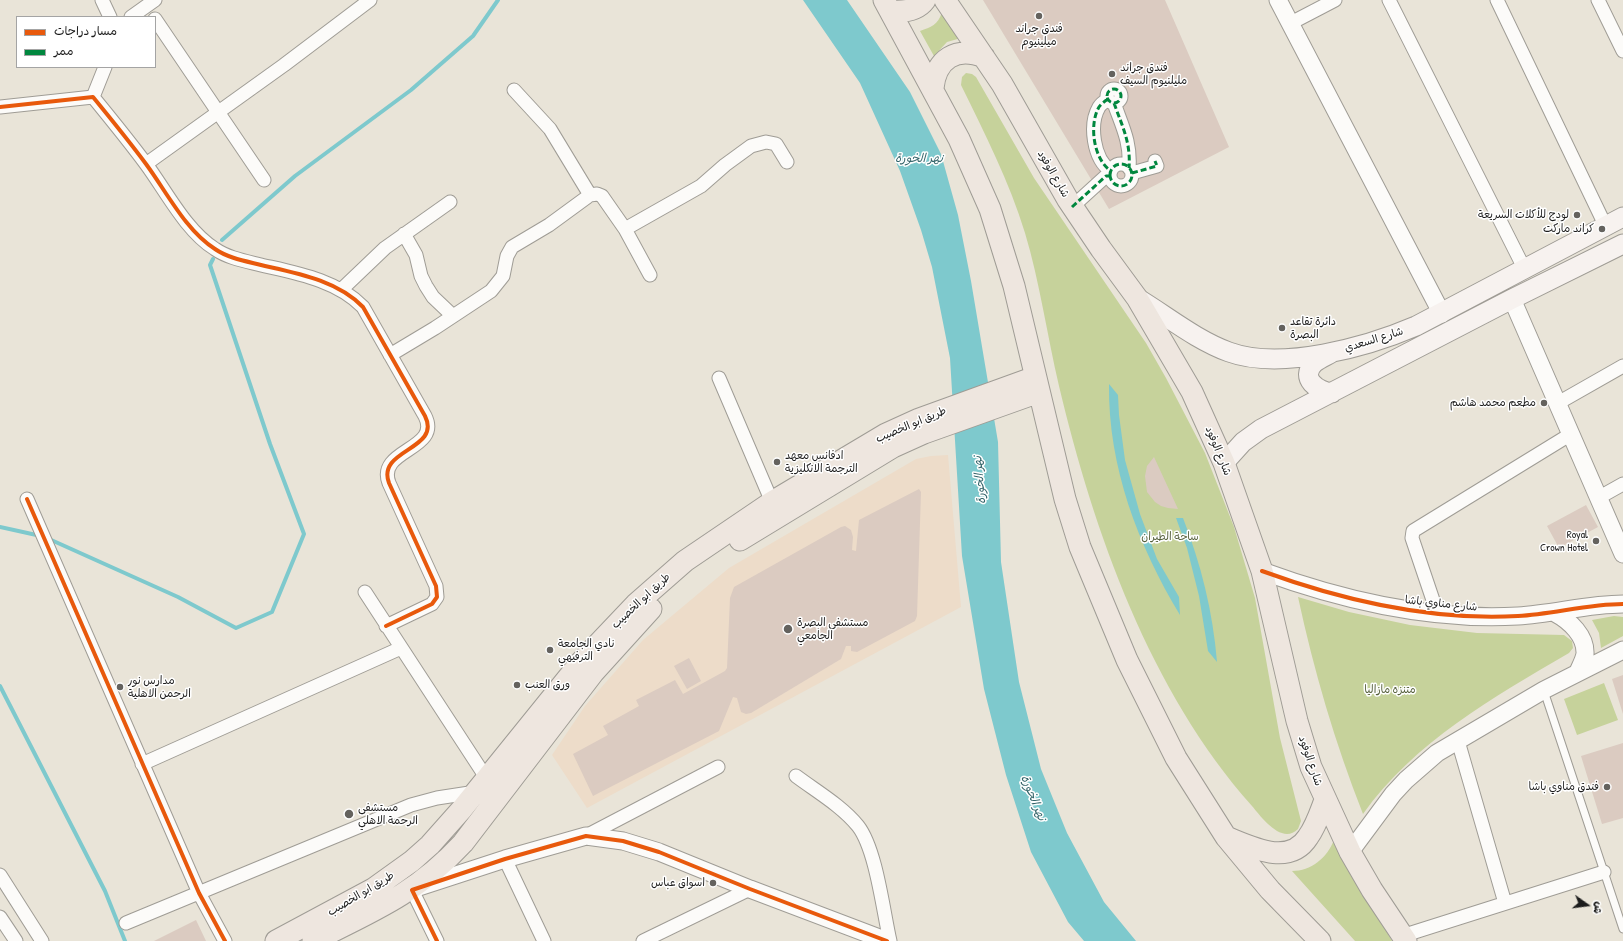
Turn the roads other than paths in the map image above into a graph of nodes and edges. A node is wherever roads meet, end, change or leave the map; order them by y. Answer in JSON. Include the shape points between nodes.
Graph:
{"nodes":[{"id":1,"x":102,"y":0,"type":"edge"},
{"id":2,"x":370,"y":0,"type":"edge"},
{"id":3,"x":925,"y":0,"type":"edge"},
{"id":4,"x":945,"y":0,"type":"edge"},
{"id":5,"x":1278,"y":0,"type":"edge"},
{"id":6,"x":1335,"y":0,"type":"edge"},
{"id":7,"x":1389,"y":0,"type":"edge"},
{"id":8,"x":1497,"y":0,"type":"edge"},
{"id":9,"x":1598,"y":0,"type":"edge"},
{"id":10,"x":150,"y":3,"type":"edge"},
{"id":11,"x":887,"y":5,"type":"edge"},
{"id":12,"x":110,"y":16,"type":"edge"},
{"id":13,"x":132,"y":16,"type":"edge"},
{"id":14,"x":153,"y":16,"type":"edge"},
{"id":15,"x":156,"y":21,"type":"edge"},
{"id":16,"x":1289,"y":24,"type":"junction"},
{"id":17,"x":1623,"y":51,"type":"edge"},
{"id":18,"x":984,"y":57,"type":"junction"},
{"id":19,"x":105,"y":68,"type":"edge"},
{"id":20,"x":933,"y":88,"type":"junction"},
{"id":21,"x":514,"y":90,"type":"dead end"},
{"id":22,"x":93,"y":97,"type":"junction"},
{"id":23,"x":0,"y":107,"type":"edge"},
{"id":24,"x":218,"y":112,"type":"junction"},
{"id":25,"x":1156,"y":161,"type":"dead end"},
{"id":26,"x":787,"y":162,"type":"dead end"},
{"id":27,"x":146,"y":164,"type":"junction"},
{"id":28,"x":1131,"y":170,"type":"junction"},
{"id":29,"x":1110,"y":173,"type":"junction"},
{"id":30,"x":264,"y":180,"type":"dead end"},
{"id":31,"x":590,"y":195,"type":"junction"},
{"id":32,"x":450,"y":202,"type":"dead end"},
{"id":33,"x":1072,"y":207,"type":"junction"},
{"id":34,"x":1623,"y":217,"type":"edge"},
{"id":35,"x":1606,"y":226,"type":"junction"},
{"id":36,"x":625,"y":229,"type":"junction"},
{"id":37,"x":404,"y":234,"type":"junction"},
{"id":38,"x":1623,"y":244,"type":"edge"},
{"id":39,"x":1525,"y":270,"type":"junction"},
{"id":40,"x":650,"y":275,"type":"dead end"},
{"id":41,"x":341,"y":290,"type":"junction"},
{"id":42,"x":1137,"y":298,"type":"junction"},
{"id":43,"x":1512,"y":299,"type":"junction"},
{"id":44,"x":1442,"y":314,"type":"junction"},
{"id":45,"x":453,"y":316,"type":"junction"},
{"id":46,"x":1334,"y":352,"type":"junction"},
{"id":47,"x":390,"y":355,"type":"junction"},
{"id":48,"x":1623,"y":366,"type":"edge"},
{"id":49,"x":719,"y":378,"type":"dead end"},
{"id":50,"x":1037,"y":385,"type":"junction"},
{"id":51,"x":1332,"y":393,"type":"junction"},
{"id":52,"x":1558,"y":403,"type":"junction"},
{"id":53,"x":948,"y":417,"type":"junction"},
{"id":54,"x":1571,"y":434,"type":"junction"},
{"id":55,"x":1224,"y":463,"type":"junction"},
{"id":56,"x":1623,"y":484,"type":"edge"},
{"id":57,"x":1598,"y":498,"type":"junction"},
{"id":58,"x":27,"y":499,"type":"dead end"},
{"id":59,"x":772,"y":502,"type":"junction"},
{"id":60,"x":1623,"y":554,"type":"edge"},
{"id":61,"x":1262,"y":571,"type":"junction"},
{"id":62,"x":365,"y":592,"type":"dead end"},
{"id":63,"x":1623,"y":604,"type":"edge"},
{"id":64,"x":1555,"y":613,"type":"junction"},
{"id":65,"x":1438,"y":615,"type":"junction"},
{"id":66,"x":386,"y":626,"type":"junction"},
{"id":67,"x":401,"y":648,"type":"junction"},
{"id":68,"x":1623,"y":650,"type":"edge"},
{"id":69,"x":586,"y":668,"type":"junction"},
{"id":70,"x":1578,"y":672,"type":"junction"},
{"id":71,"x":1544,"y":690,"type":"junction"},
{"id":72,"x":1458,"y":741,"type":"junction"},
{"id":73,"x":142,"y":764,"type":"junction"},
{"id":74,"x":718,"y":767,"type":"dead end"},
{"id":75,"x":796,"y":776,"type":"dead end"},
{"id":76,"x":481,"y":785,"type":"junction"},
{"id":77,"x":1325,"y":800,"type":"junction"},
{"id":78,"x":586,"y":836,"type":"junction"},
{"id":79,"x":1226,"y":837,"type":"junction"},
{"id":80,"x":1350,"y":852,"type":"junction"},
{"id":81,"x":505,"y":859,"type":"junction"},
{"id":82,"x":1604,"y":872,"type":"junction"},
{"id":83,"x":0,"y":875,"type":"edge"},
{"id":84,"x":750,"y":889,"type":"junction"},
{"id":85,"x":412,"y":890,"type":"junction"},
{"id":86,"x":199,"y":893,"type":"junction"},
{"id":87,"x":1505,"y":903,"type":"junction"},
{"id":88,"x":0,"y":917,"type":"edge"},
{"id":89,"x":126,"y":923,"type":"dead end"},
{"id":90,"x":1623,"y":929,"type":"edge"},
{"id":91,"x":287,"y":938,"type":"edge"},
{"id":92,"x":1404,"y":939,"type":"edge"},
{"id":93,"x":16,"y":941,"type":"edge"},
{"id":94,"x":42,"y":941,"type":"edge"},
{"id":95,"x":225,"y":941,"type":"edge"},
{"id":96,"x":312,"y":941,"type":"edge"},
{"id":97,"x":438,"y":941,"type":"edge"},
{"id":98,"x":544,"y":941,"type":"edge"},
{"id":99,"x":643,"y":941,"type":"edge"},
{"id":100,"x":888,"y":941,"type":"edge"},
{"id":101,"x":1320,"y":941,"type":"edge"}],
"edges":[{"from":1,"to":12,"type":"street"},
{"from":2,"to":24,"type":"street"},
{"from":3,"to":11,"type":"main road","via":[[913,9],[902,12]]},
{"from":4,"to":18,"type":"main road","name":"شارع الوفود"},
{"from":5,"to":16,"type":"street"},
{"from":6,"to":16,"type":"street"},
{"from":7,"to":39,"type":"street"},
{"from":8,"to":35,"type":"street"},
{"from":9,"to":17,"type":"street"},
{"from":10,"to":13,"type":"street"},
{"from":10,"to":14,"type":"street"},
{"from":11,"to":20,"type":"main road"},
{"from":15,"to":24,"type":"street"},
{"from":16,"to":44,"type":"street"},
{"from":18,"to":20,"type":"main road","via":[[974,53],[953,55],[944,60],[934,78]]},
{"from":18,"to":33,"type":"main road","name":"شارع الوفود"},
{"from":19,"to":22,"type":"street"},
{"from":20,"to":50,"type":"main road","via":[[971,163],[990,209],[1009,265]]},
{"from":21,"to":31,"type":"street","via":[[550,129]]},
{"from":22,"to":23,"type":"street"},
{"from":22,"to":27,"type":"street"},
{"from":24,"to":27,"type":"street"},
{"from":24,"to":30,"type":"street"},
{"from":25,"to":28,"type":"street","via":[[1157,166]]},
{"from":26,"to":36,"type":"street","via":[[776,144],[766,142],[751,146],[701,186]]},
{"from":27,"to":41,"type":"street","via":[[179,213],[203,240],[215,249],[244,261],[316,279]]},
{"from":28,"to":29,"type":"street","via":[[1119,164]]},
{"from":28,"to":29,"type":"street","via":[[1131,179],[1128,184],[1122,186],[1112,181]]},
{"from":28,"to":29,"type":"street","via":[[1128,141],[1111,101],[1100,106],[1094,120],[1094,137],[1100,158]]},
{"from":29,"to":33,"type":"street"},
{"from":31,"to":36,"type":"street","via":[[602,196]]},
{"from":31,"to":45,"type":"street","via":[[549,225],[512,247],[500,282],[491,292]]},
{"from":32,"to":37,"type":"street"},
{"from":33,"to":42,"type":"main road","name":"شارع الوفود"},
{"from":34,"to":35,"type":"main road","name":"شارع السعدي"},
{"from":35,"to":39,"type":"main road","name":"شارع السعدي"},
{"from":36,"to":40,"type":"street"},
{"from":37,"to":41,"type":"street","via":[[384,248]]},
{"from":37,"to":45,"type":"street","via":[[416,254],[420,276],[433,297]]},
{"from":38,"to":43,"type":"main road","name":"شارع السعدي"},
{"from":39,"to":44,"type":"main road","name":"شارع السعدي"},
{"from":41,"to":47,"type":"street","via":[[354,297],[363,307]]},
{"from":42,"to":46,"type":"main road","name":"شارع السعدي","via":[[1212,344],[1243,356],[1298,357]]},
{"from":42,"to":55,"type":"main road","name":"شارع الوفود","via":[[1192,392]]},
{"from":43,"to":51,"type":"main road","name":"شارع السعدي"},
{"from":43,"to":52,"type":"street"},
{"from":44,"to":46,"type":"main road","name":"شارع السعدي","via":[[1392,337]]},
{"from":45,"to":47,"type":"street"},
{"from":46,"to":51,"type":"main road","via":[[1315,363],[1309,374],[1311,383],[1316,388]]},
{"from":47,"to":66,"type":"street","via":[[425,416],[428,426],[421,441],[390,463],[387,478],[438,594],[432,604]]},
{"from":48,"to":52,"type":"street"},
{"from":49,"to":59,"type":"street"},
{"from":50,"to":53,"type":"main road","name":"طريق ابو الخصيب"},
{"from":50,"to":79,"type":"main road","via":[[1065,499],[1080,548],[1098,593],[1127,660],[1176,758]]},
{"from":51,"to":55,"type":"main road","name":"شارع السعدي","via":[[1252,435]]},
{"from":52,"to":54,"type":"street"},
{"from":53,"to":59,"type":"main road","name":"طريق ابو الخصيب","via":[[886,434]]},
{"from":53,"to":69,"type":"main road","name":"طريق ابو الخصيب","via":[[878,456],[719,553],[688,577]]},
{"from":54,"to":57,"type":"street"},
{"from":54,"to":65,"type":"street","via":[[1413,531],[1412,538]]},
{"from":55,"to":61,"type":"main road","name":"شارع الوفود"},
{"from":56,"to":57,"type":"street"},
{"from":57,"to":60,"type":"street"},
{"from":58,"to":73,"type":"street"},
{"from":59,"to":69,"type":"main road","name":"طريق ابو الخصيب","via":[[712,542],[660,582],[613,626]]},
{"from":61,"to":65,"type":"street","name":"شارع مناوي باشا","via":[[1333,595]]},
{"from":61,"to":77,"type":"main road","name":"شارع الوفود","via":[[1304,747]]},
{"from":62,"to":66,"type":"street"},
{"from":63,"to":64,"type":"street","name":"شارع مناوي باشا","via":[[1591,606]]},
{"from":64,"to":65,"type":"street","name":"شارع مناوي باشا","via":[[1479,618]]},
{"from":64,"to":70,"type":"street","via":[[1565,619],[1580,635],[1584,656]]},
{"from":66,"to":67,"type":"street"},
{"from":67,"to":73,"type":"street"},
{"from":67,"to":76,"type":"street"},
{"from":68,"to":70,"type":"street"},
{"from":69,"to":76,"type":"main road","name":"طريق ابو الخصيب"},
{"from":69,"to":85,"type":"main road","name":"طريق ابو الخصيب","via":[[463,843]]},
{"from":70,"to":71,"type":"street"},
{"from":71,"to":72,"type":"street"},
{"from":71,"to":82,"type":"lane"},
{"from":72,"to":80,"type":"street","via":[[1437,753],[1406,780]]},
{"from":72,"to":87,"type":"street"},
{"from":73,"to":86,"type":"street"},
{"from":74,"to":78,"type":"street"},
{"from":75,"to":100,"type":"street","via":[[851,818],[864,836],[872,856]]},
{"from":76,"to":86,"type":"street","via":[[411,805]]},
{"from":76,"to":91,"type":"main road","name":"طريق ابو الخصيب","via":[[446,827],[406,866]]},
{"from":77,"to":79,"type":"main road","via":[[1307,839],[1289,852],[1267,852]]},
{"from":77,"to":80,"type":"main road","name":"شارع الوفود"},
{"from":78,"to":81,"type":"street"},
{"from":78,"to":84,"type":"street","via":[[623,841],[659,852]]},
{"from":79,"to":101,"type":"main road","via":[[1270,890]]},
{"from":80,"to":92,"type":"main road","name":"شارع الوفود"},
{"from":81,"to":85,"type":"street"},
{"from":81,"to":98,"type":"street"},
{"from":82,"to":87,"type":"street"},
{"from":82,"to":90,"type":"lane"},
{"from":83,"to":94,"type":"street"},
{"from":84,"to":99,"type":"street"},
{"from":84,"to":100,"type":"street"},
{"from":85,"to":96,"type":"main road","name":"طريق ابو الخصيب"},
{"from":85,"to":97,"type":"street"},
{"from":86,"to":89,"type":"street"},
{"from":86,"to":95,"type":"street"},
{"from":87,"to":92,"type":"street"},
{"from":88,"to":93,"type":"street"}]}
